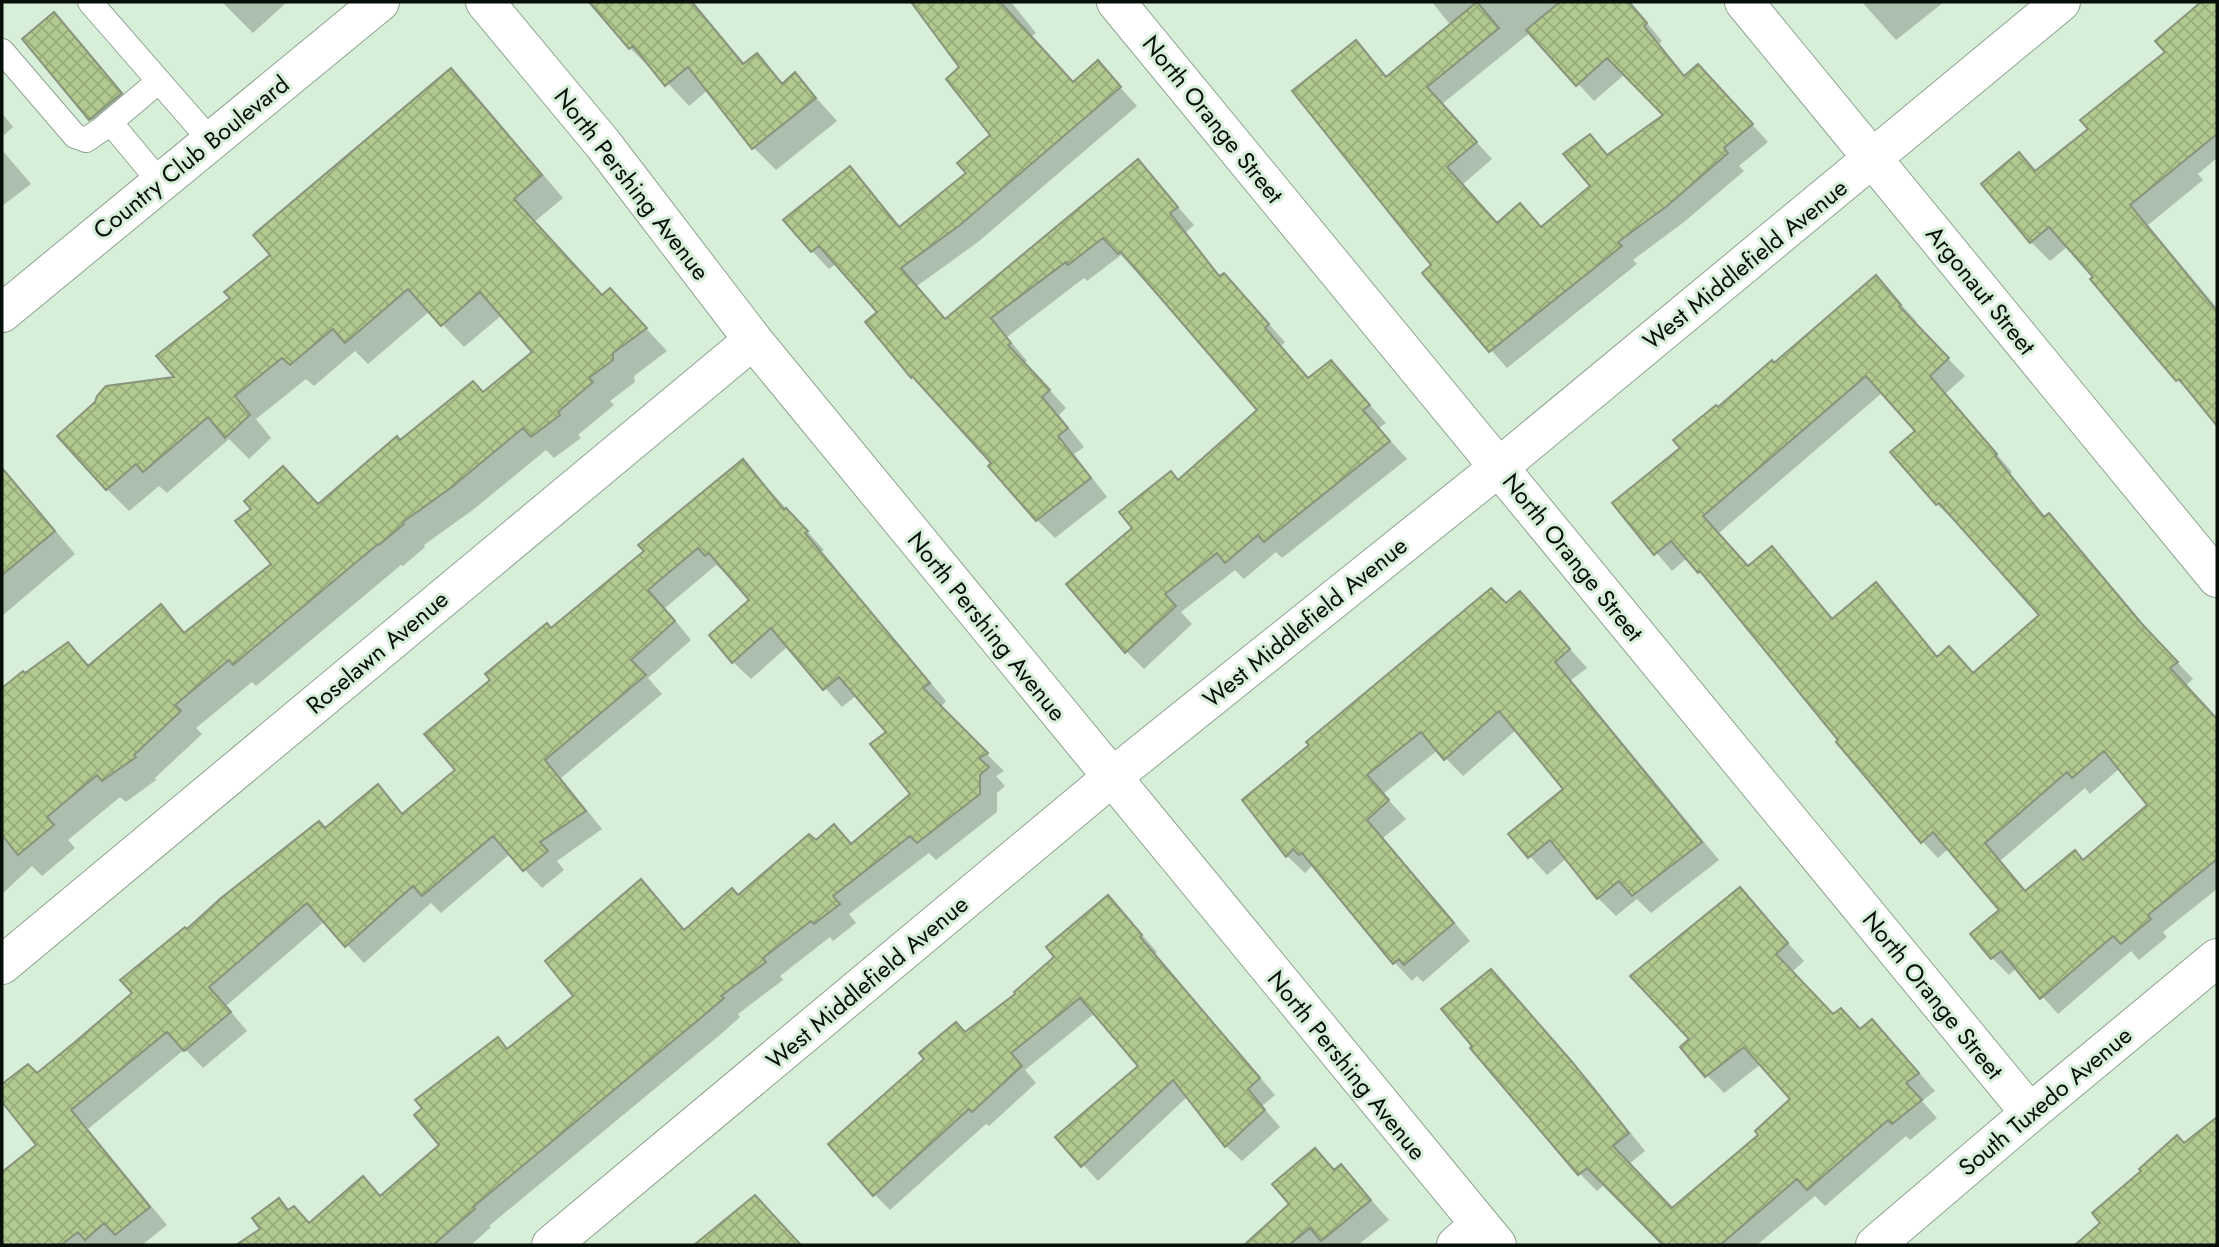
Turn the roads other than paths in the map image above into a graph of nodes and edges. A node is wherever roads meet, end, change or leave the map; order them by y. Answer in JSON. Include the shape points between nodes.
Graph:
{"nodes":[{"id":1,"x":90,"y":2,"type":"edge"},
{"id":2,"x":380,"y":2,"type":"edge"},
{"id":3,"x":485,"y":2,"type":"edge"},
{"id":4,"x":1116,"y":2,"type":"edge"},
{"id":5,"x":1744,"y":2,"type":"edge"},
{"id":6,"x":2061,"y":2,"type":"edge"},
{"id":7,"x":2,"y":51,"type":"edge"},
{"id":8,"x":159,"y":81,"type":"junction"},
{"id":9,"x":110,"y":122,"type":"junction"},
{"id":10,"x":211,"y":141,"type":"junction"},
{"id":11,"x":1874,"y":158,"type":"junction"},
{"id":12,"x":160,"y":182,"type":"junction"},
{"id":13,"x":2,"y":313,"type":"edge"},
{"id":14,"x":753,"y":340,"type":"junction"},
{"id":15,"x":1499,"y":467,"type":"junction"},
{"id":16,"x":2217,"y":578,"type":"edge"},
{"id":17,"x":1111,"y":778,"type":"junction"},
{"id":18,"x":2217,"y":958,"type":"edge"},
{"id":19,"x":2,"y":964,"type":"edge"},
{"id":20,"x":2030,"y":1113,"type":"junction"},
{"id":21,"x":1477,"y":1239,"type":"edge"},
{"id":22,"x":551,"y":1245,"type":"edge"},
{"id":23,"x":1875,"y":1245,"type":"edge"}],
"edges":[{"from":1,"to":8,"type":"lane"},
{"from":2,"to":10,"type":"street","name":"Country Club Boulevard"},
{"from":3,"to":14,"type":"street","name":"North Pershing Avenue","via":[[603,144]]},
{"from":4,"to":15,"type":"street","name":"North Orange Street"},
{"from":5,"to":11,"type":"street","name":"Argonaut Street"},
{"from":6,"to":11,"type":"street","name":"West Middlefield Avenue"},
{"from":7,"to":9,"type":"lane","via":[[75,136],[86,140]]},
{"from":8,"to":9,"type":"lane"},
{"from":8,"to":10,"type":"lane"},
{"from":9,"to":12,"type":"lane"},
{"from":10,"to":12,"type":"street","name":"Country Club Boulevard"},
{"from":11,"to":15,"type":"street","name":"West Middlefield Avenue"},
{"from":11,"to":16,"type":"street","name":"Argonaut Street"},
{"from":12,"to":13,"type":"street","name":"Country Club Boulevard"},
{"from":14,"to":17,"type":"street","name":"North Pershing Avenue"},
{"from":14,"to":19,"type":"street","name":"Roselawn Avenue"},
{"from":15,"to":17,"type":"street","name":"West Middlefield Avenue"},
{"from":15,"to":20,"type":"street","name":"North Orange Street"},
{"from":17,"to":21,"type":"street","name":"North Pershing Avenue"},
{"from":17,"to":22,"type":"street","name":"West Middlefield Avenue"},
{"from":18,"to":20,"type":"street","name":"South Tuxedo Avenue"},
{"from":20,"to":23,"type":"street","name":"South Tuxedo Avenue"}]}
